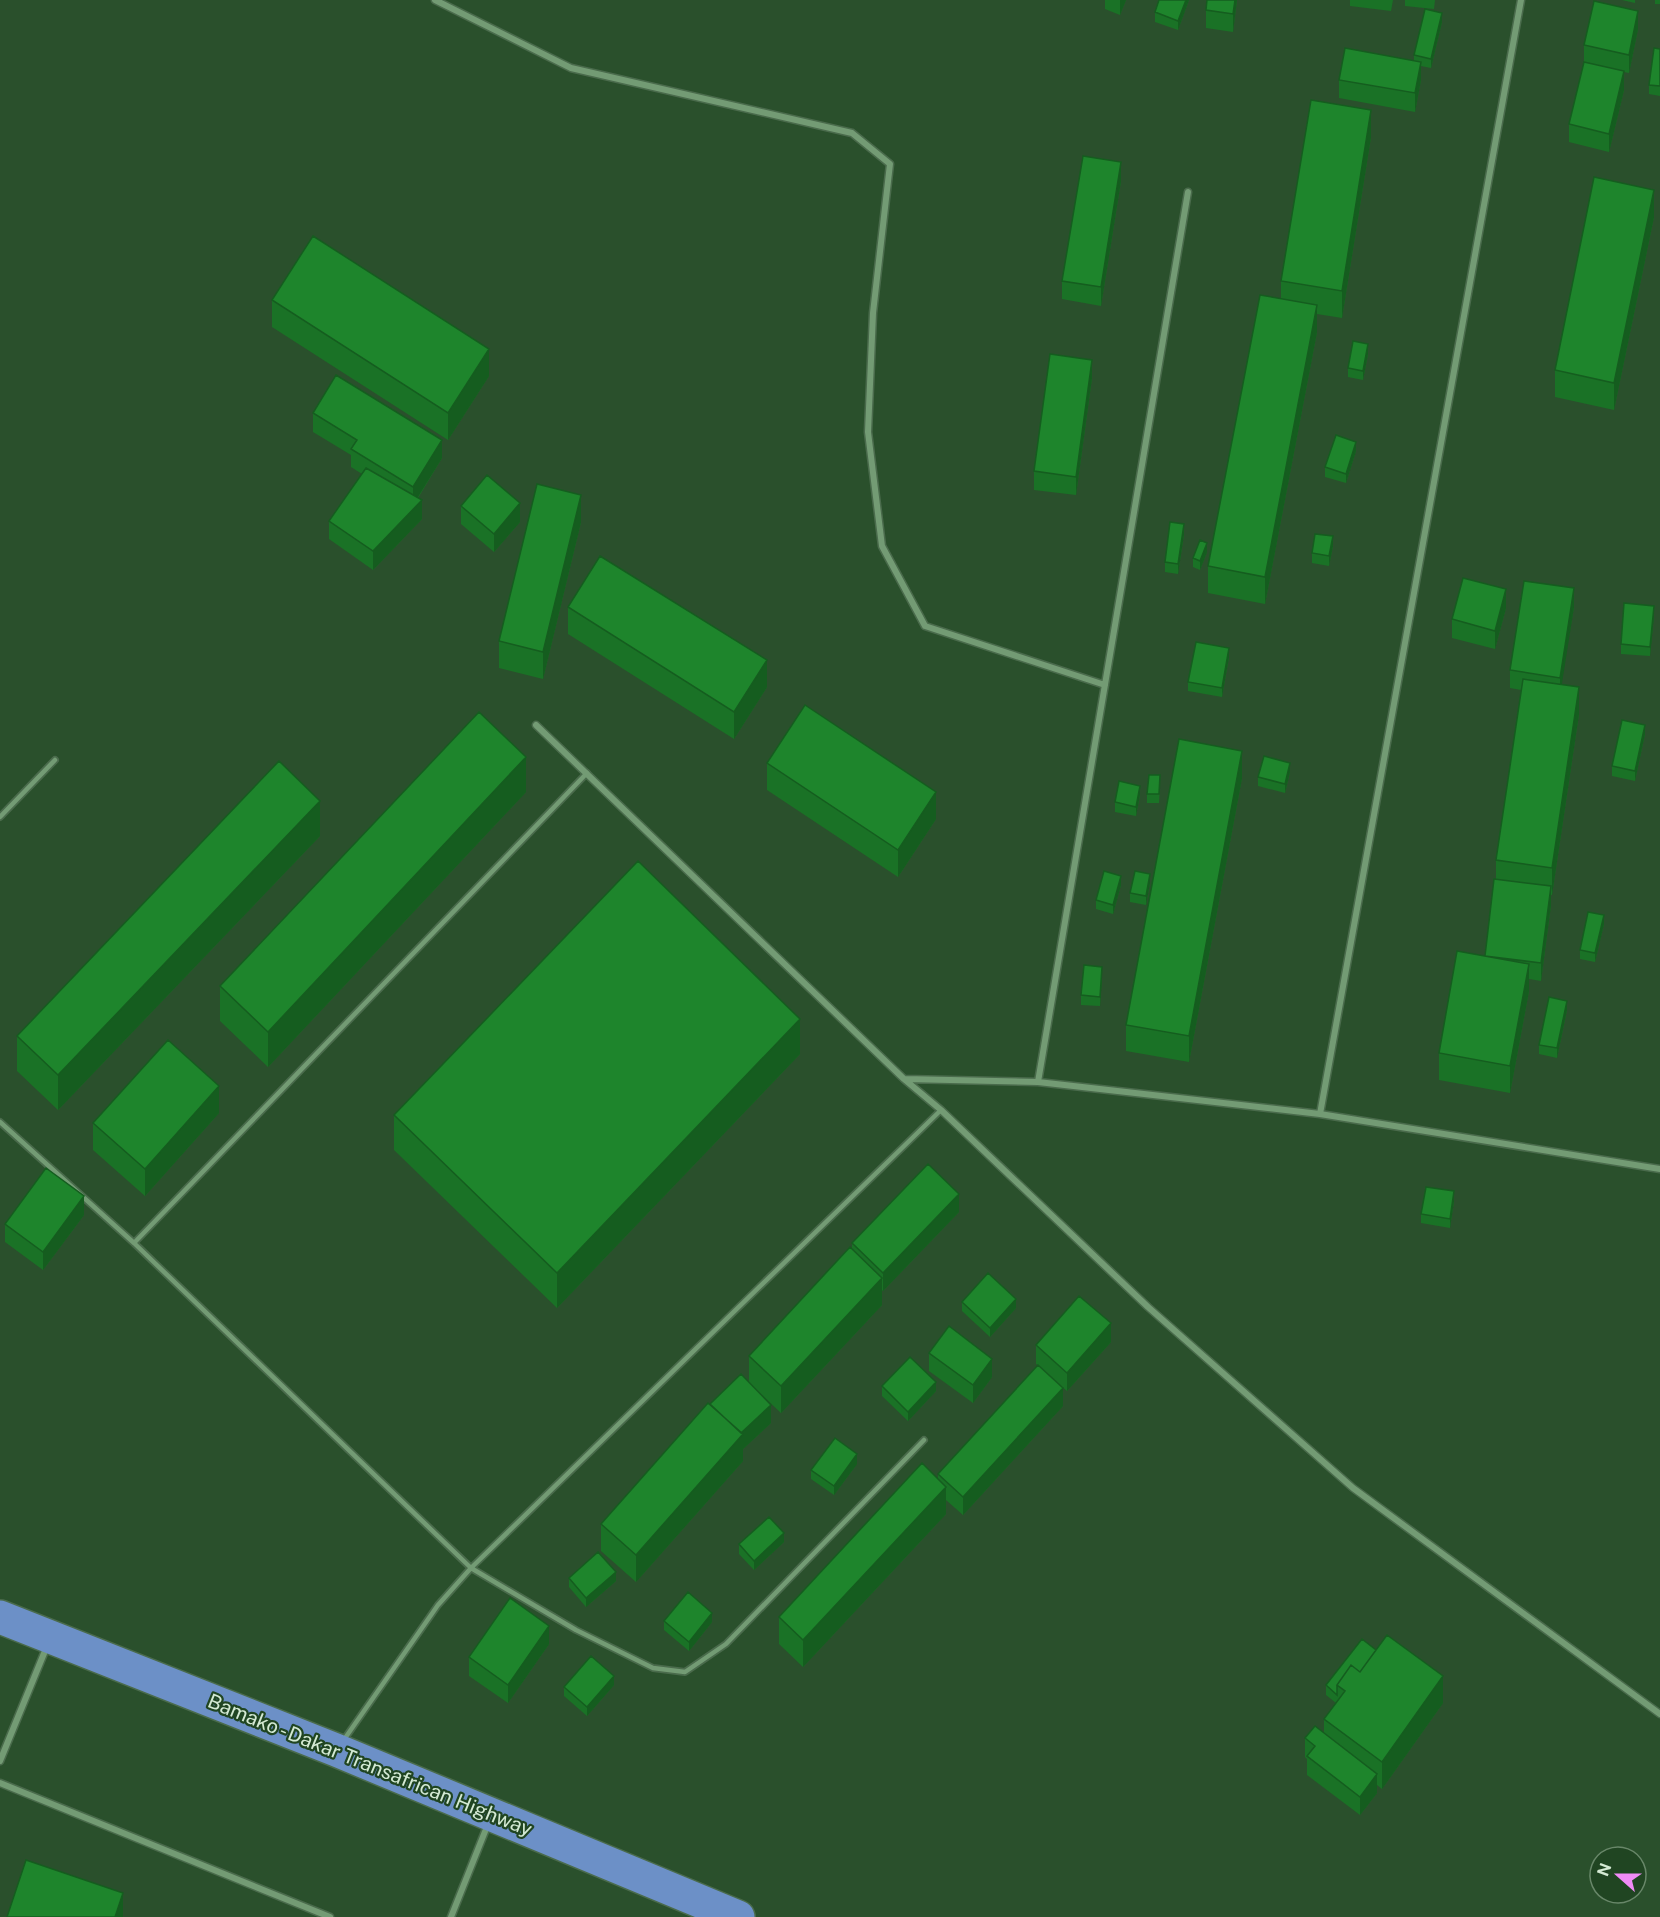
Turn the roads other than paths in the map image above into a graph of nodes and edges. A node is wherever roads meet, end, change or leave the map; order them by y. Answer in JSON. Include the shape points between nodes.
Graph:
{"nodes":[{"id":1,"x":435,"y":0,"type":"edge"},
{"id":2,"x":1521,"y":0,"type":"edge"},
{"id":3,"x":1188,"y":192,"type":"dead end"},
{"id":4,"x":1105,"y":685,"type":"junction"},
{"id":5,"x":536,"y":725,"type":"dead end"},
{"id":6,"x":55,"y":760,"type":"dead end"},
{"id":7,"x":587,"y":773,"type":"junction"},
{"id":8,"x":0,"y":817,"type":"edge"},
{"id":9,"x":904,"y":1079,"type":"junction"},
{"id":10,"x":1038,"y":1082,"type":"junction"},
{"id":11,"x":941,"y":1110,"type":"junction"},
{"id":12,"x":1320,"y":1114,"type":"junction"},
{"id":13,"x":0,"y":1122,"type":"edge"},
{"id":14,"x":1660,"y":1169,"type":"edge"},
{"id":15,"x":134,"y":1243,"type":"junction"},
{"id":16,"x":924,"y":1440,"type":"dead end"},
{"id":17,"x":471,"y":1568,"type":"junction"},
{"id":18,"x":0,"y":1617,"type":"edge"},
{"id":19,"x":51,"y":1637,"type":"junction"},
{"id":20,"x":1660,"y":1714,"type":"edge"},
{"id":21,"x":336,"y":1750,"type":"junction"},
{"id":22,"x":0,"y":1761,"type":"edge"},
{"id":23,"x":0,"y":1783,"type":"edge"},
{"id":24,"x":492,"y":1815,"type":"junction"},
{"id":25,"x":330,"y":1917,"type":"edge"},
{"id":26,"x":451,"y":1917,"type":"edge"},
{"id":27,"x":738,"y":1917,"type":"edge"}],
"edges":[{"from":1,"to":4,"type":"street","via":[[571,68],[852,133],[890,164],[873,313],[868,432],[882,546],[925,626]]},
{"from":2,"to":12,"type":"street"},
{"from":3,"to":4,"type":"street"},
{"from":4,"to":10,"type":"street"},
{"from":5,"to":7,"type":"street"},
{"from":6,"to":8,"type":"lane"},
{"from":7,"to":9,"type":"street"},
{"from":7,"to":15,"type":"lane"},
{"from":9,"to":10,"type":"street"},
{"from":9,"to":11,"type":"street"},
{"from":10,"to":12,"type":"street"},
{"from":11,"to":17,"type":"lane"},
{"from":11,"to":20,"type":"street","via":[[1148,1307],[1353,1488]]},
{"from":12,"to":14,"type":"street"},
{"from":13,"to":15,"type":"lane"},
{"from":15,"to":17,"type":"lane"},
{"from":16,"to":17,"type":"lane","via":[[726,1644],[685,1672],[653,1668],[576,1630]]},
{"from":17,"to":21,"type":"lane","via":[[438,1605]]},
{"from":18,"to":19,"type":"highway","name":"Bamako - Dakar Transafrican Highway"},
{"from":19,"to":21,"type":"highway","name":"Bamako - Dakar Transafrican Highway"},
{"from":19,"to":22,"type":"street"},
{"from":21,"to":24,"type":"highway","name":"Bamako - Dakar Transafrican Highway"},
{"from":23,"to":25,"type":"street"},
{"from":24,"to":26,"type":"street"},
{"from":24,"to":27,"type":"highway","name":"Bamako - Dakar Transafrican Highway"}]}
